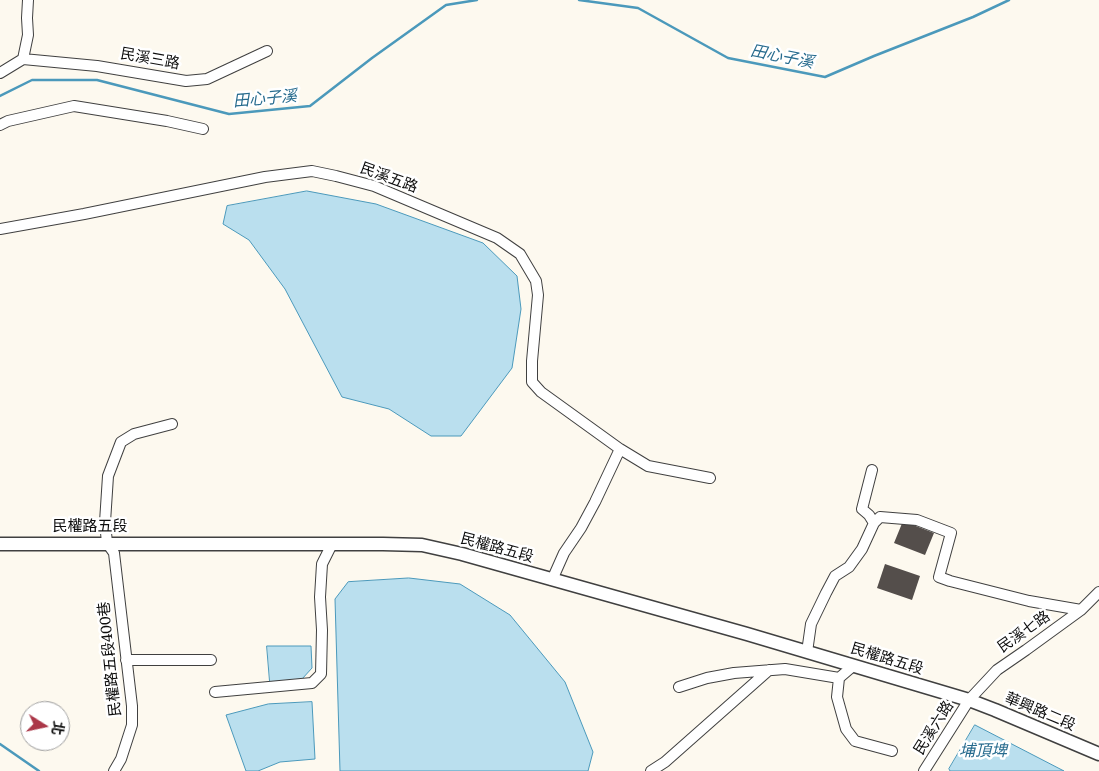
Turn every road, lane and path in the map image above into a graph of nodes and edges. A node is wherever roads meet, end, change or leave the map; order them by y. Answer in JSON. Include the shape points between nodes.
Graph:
{"nodes":[{"id":1,"x":28,"y":0,"type":"edge"},
{"id":2,"x":267,"y":51,"type":"dead end"},
{"id":3,"x":23,"y":58,"type":"junction"},
{"id":4,"x":0,"y":73,"type":"edge"},
{"id":5,"x":0,"y":125,"type":"edge"},
{"id":6,"x":203,"y":129,"type":"dead end"},
{"id":7,"x":0,"y":229,"type":"edge"},
{"id":8,"x":172,"y":424,"type":"dead end"},
{"id":9,"x":620,"y":449,"type":"junction"},
{"id":10,"x":872,"y":470,"type":"dead end"},
{"id":11,"x":710,"y":478,"type":"dead end"},
{"id":12,"x":874,"y":523,"type":"junction"},
{"id":13,"x":107,"y":543,"type":"junction"},
{"id":14,"x":0,"y":544,"type":"edge"},
{"id":15,"x":332,"y":544,"type":"junction"},
{"id":16,"x":552,"y":580,"type":"junction"},
{"id":17,"x":1099,"y":592,"type":"edge"},
{"id":18,"x":1081,"y":610,"type":"junction"},
{"id":19,"x":807,"y":652,"type":"junction"},
{"id":20,"x":126,"y":660,"type":"junction"},
{"id":21,"x":211,"y":660,"type":"dead end"},
{"id":22,"x":853,"y":666,"type":"junction"},
{"id":23,"x":769,"y":670,"type":"junction"},
{"id":24,"x":838,"y":678,"type":"junction"},
{"id":25,"x":679,"y":686,"type":"dead end"},
{"id":26,"x":214,"y":692,"type":"dead end"},
{"id":27,"x":969,"y":700,"type":"junction"},
{"id":28,"x":892,"y":751,"type":"dead end"},
{"id":29,"x":1099,"y":754,"type":"edge"},
{"id":30,"x":114,"y":771,"type":"edge"},
{"id":31,"x":650,"y":771,"type":"edge"},
{"id":32,"x":924,"y":771,"type":"edge"}],
"edges":[{"from":1,"to":3,"type":"street","via":[[28,35]]},
{"from":2,"to":3,"type":"street","name":"民溪三路","via":[[207,78],[186,80]]},
{"from":3,"to":4,"type":"street"},
{"from":5,"to":6,"type":"street","via":[[74,106]]},
{"from":7,"to":9,"type":"street","name":"民溪五路","via":[[265,177],[312,171],[374,186],[497,238],[520,254],[536,281],[538,295],[532,382],[541,392]]},
{"from":8,"to":13,"type":"street","name":"民權路五段400巷","via":[[134,434],[121,442],[108,476]]},
{"from":9,"to":11,"type":"street","name":"民溪五路","via":[[648,466]]},
{"from":9,"to":16,"type":"street"},
{"from":10,"to":12,"type":"street","via":[[862,509]]},
{"from":12,"to":18,"type":"street","via":[[880,517],[902,518],[951,533],[939,577]]},
{"from":12,"to":19,"type":"street","via":[[862,549],[849,567],[835,576],[826,592],[811,624]]},
{"from":13,"to":14,"type":"street","name":"民權路五段"},
{"from":13,"to":15,"type":"street","name":"民權路五段"},
{"from":13,"to":20,"type":"street","name":"民權路五段400巷","via":[[114,553]]},
{"from":15,"to":16,"type":"street","name":"民權路五段","via":[[422,545]]},
{"from":15,"to":26,"type":"street","via":[[322,564],[321,674],[312,683]]},
{"from":16,"to":19,"type":"street","name":"民權路五段"},
{"from":17,"to":18,"type":"street","name":"民溪七路"},
{"from":18,"to":27,"type":"street","name":"民溪七路","via":[[997,670]]},
{"from":19,"to":22,"type":"street","name":"民權路五段"},
{"from":20,"to":21,"type":"street"},
{"from":20,"to":30,"type":"street","name":"民權路五段400巷","via":[[132,725]]},
{"from":22,"to":24,"type":"street"},
{"from":22,"to":27,"type":"street","name":"民權路五段"},
{"from":23,"to":24,"type":"street","via":[[785,669]]},
{"from":23,"to":25,"type":"street","via":[[716,676]]},
{"from":23,"to":31,"type":"street"},
{"from":24,"to":28,"type":"street","via":[[837,697],[846,729],[856,741]]},
{"from":27,"to":29,"type":"street","name":"華興路二段"},
{"from":27,"to":32,"type":"street","name":"民溪六路"}]}
